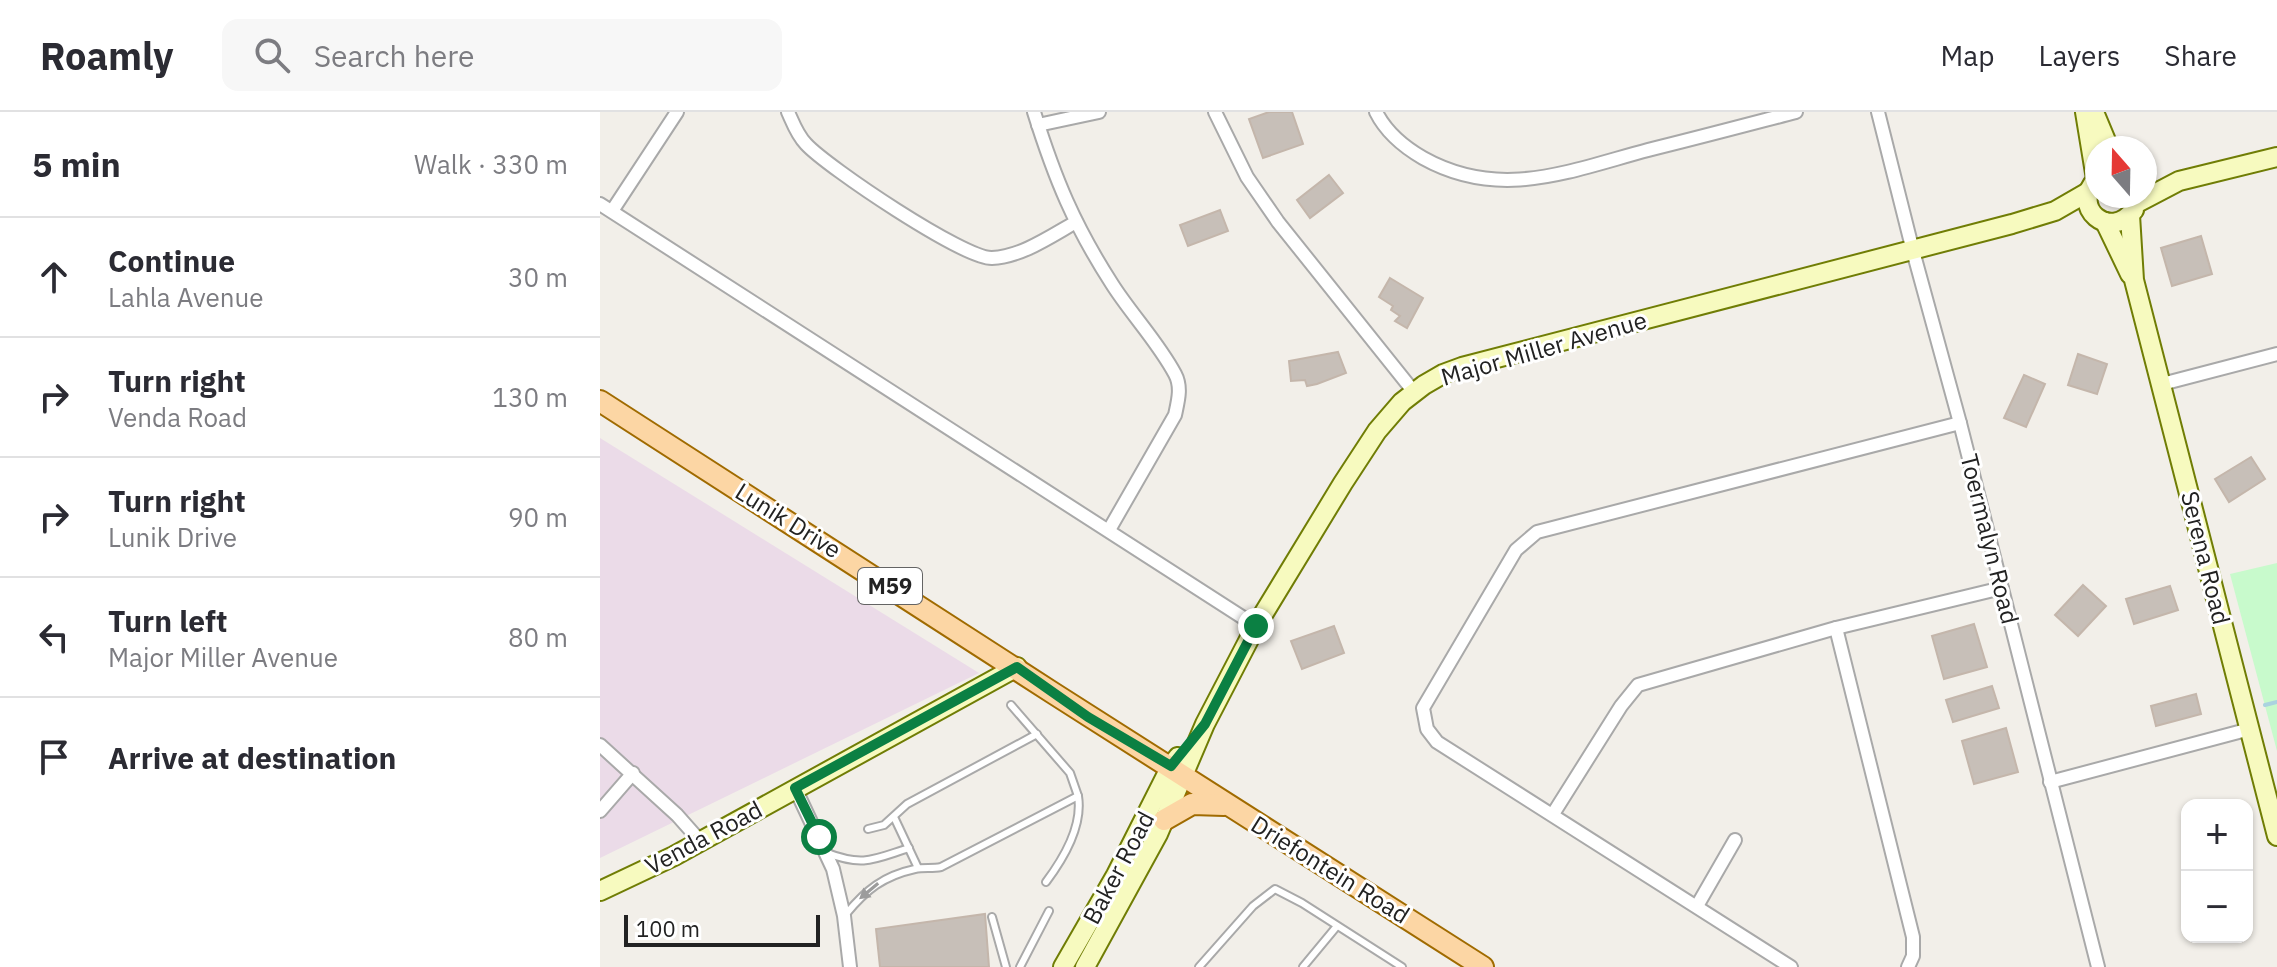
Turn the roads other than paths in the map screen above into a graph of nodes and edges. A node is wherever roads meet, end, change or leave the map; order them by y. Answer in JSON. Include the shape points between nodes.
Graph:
{"nodes":[{"id":1,"x":677,"y":112,"type":"edge"},
{"id":2,"x":788,"y":112,"type":"edge"},
{"id":3,"x":1099,"y":112,"type":"edge"},
{"id":4,"x":1215,"y":112,"type":"edge"},
{"id":5,"x":1376,"y":112,"type":"edge"},
{"id":6,"x":1796,"y":112,"type":"edge"},
{"id":7,"x":1878,"y":112,"type":"edge"},
{"id":8,"x":2085,"y":112,"type":"edge"},
{"id":9,"x":2094,"y":112,"type":"edge"},
{"id":10,"x":1036,"y":118,"type":"edge"},
{"id":11,"x":2088,"y":136,"type":"edge"},
{"id":12,"x":2104,"y":136,"type":"edge"},
{"id":13,"x":2277,"y":157,"type":"edge"},
{"id":14,"x":2157,"y":180,"type":"edge"},
{"id":15,"x":2179,"y":181,"type":"junction"},
{"id":16,"x":2085,"y":189,"type":"edge"},
{"id":17,"x":2157,"y":193,"type":"edge"},
{"id":18,"x":606,"y":207,"type":"edge"},
{"id":19,"x":2089,"y":208,"type":"edge"},
{"id":20,"x":2132,"y":208,"type":"edge"},
{"id":21,"x":2135,"y":208,"type":"edge"},
{"id":22,"x":2100,"y":219,"type":"junction"},
{"id":23,"x":1076,"y":222,"type":"junction"},
{"id":24,"x":2012,"y":224,"type":"junction"},
{"id":25,"x":1913,"y":251,"type":"junction"},
{"id":26,"x":2134,"y":280,"type":"junction"},
{"id":27,"x":2277,"y":354,"type":"edge"},
{"id":28,"x":2162,"y":384,"type":"junction"},
{"id":29,"x":1414,"y":392,"type":"junction"},
{"id":30,"x":600,"y":401,"type":"edge"},
{"id":31,"x":1960,"y":423,"type":"junction"},
{"id":32,"x":1109,"y":530,"type":"junction"},
{"id":33,"x":2002,"y":588,"type":"junction"},
{"id":34,"x":1256,"y":626,"type":"junction"},
{"id":35,"x":1836,"y":628,"type":"junction"},
{"id":36,"x":1017,"y":667,"type":"junction"},
{"id":37,"x":1011,"y":705,"type":"dead end"},
{"id":38,"x":2250,"y":729,"type":"junction"},
{"id":39,"x":1037,"y":734,"type":"junction"},
{"id":40,"x":600,"y":745,"type":"edge"},
{"id":41,"x":1178,"y":771,"type":"junction"},
{"id":42,"x":633,"y":773,"type":"junction"},
{"id":43,"x":2050,"y":782,"type":"junction"},
{"id":44,"x":795,"y":788,"type":"junction"},
{"id":45,"x":1078,"y":796,"type":"junction"},
{"id":46,"x":1228,"y":805,"type":"junction"},
{"id":47,"x":600,"y":811,"type":"edge"},
{"id":48,"x":1553,"y":814,"type":"junction"},
{"id":49,"x":894,"y":817,"type":"junction"},
{"id":50,"x":1164,"y":820,"type":"junction"},
{"id":51,"x":868,"y":829,"type":"dead end"},
{"id":52,"x":2277,"y":836,"type":"edge"},
{"id":53,"x":1735,"y":840,"type":"dead end"},
{"id":54,"x":700,"y":841,"type":"junction"},
{"id":55,"x":909,"y":848,"type":"junction"},
{"id":56,"x":827,"y":853,"type":"junction"},
{"id":57,"x":918,"y":868,"type":"junction"},
{"id":58,"x":1046,"y":882,"type":"dead end"},
{"id":59,"x":600,"y":891,"type":"edge"},
{"id":60,"x":1121,"y":902,"type":"junction"},
{"id":61,"x":1697,"y":906,"type":"junction"},
{"id":62,"x":1049,"y":911,"type":"dead end"},
{"id":63,"x":844,"y":916,"type":"junction"},
{"id":64,"x":992,"y":917,"type":"dead end"},
{"id":65,"x":1337,"y":926,"type":"junction"},
{"id":66,"x":1389,"y":964,"type":"edge"},
{"id":67,"x":850,"y":967,"type":"edge"},
{"id":68,"x":1006,"y":967,"type":"edge"},
{"id":69,"x":1020,"y":967,"type":"edge"},
{"id":70,"x":1063,"y":967,"type":"edge"},
{"id":71,"x":1085,"y":967,"type":"edge"},
{"id":72,"x":1099,"y":967,"type":"edge"},
{"id":73,"x":1199,"y":967,"type":"edge"},
{"id":74,"x":1303,"y":967,"type":"edge"},
{"id":75,"x":1402,"y":967,"type":"edge"},
{"id":76,"x":1483,"y":967,"type":"edge"},
{"id":77,"x":1791,"y":967,"type":"edge"},
{"id":78,"x":1908,"y":967,"type":"edge"},
{"id":79,"x":2098,"y":967,"type":"edge"}],
"edges":[{"from":1,"to":18,"type":"street"},
{"from":2,"to":23,"type":"street","via":[[804,142],[833,167],[980,257],[1012,254]]},
{"from":3,"to":10,"type":"street"},
{"from":4,"to":29,"type":"street","via":[[1247,177],[1278,222]]},
{"from":5,"to":6,"type":"street","via":[[1401,143],[1431,162],[1472,179],[1507,181],[1550,175]]},
{"from":7,"to":25,"type":"street","name":"Toermalyn Road"},
{"from":8,"to":11,"type":"street"},
{"from":9,"to":12,"type":"street"},
{"from":10,"to":23,"type":"street"},
{"from":13,"to":15,"type":"street"},
{"from":14,"to":15,"type":"street"},
{"from":15,"to":17,"type":"street","name":"Major Miller Avenue"},
{"from":16,"to":24,"type":"street","name":"Major Miller Avenue","via":[[2055,211]]},
{"from":18,"to":32,"type":"street"},
{"from":19,"to":22,"type":"street","name":"Serena Road"},
{"from":20,"to":22,"type":"street","name":"Major Miller Avenue","via":[[2114,223]]},
{"from":21,"to":26,"type":"street","name":"Serena Road"},
{"from":22,"to":24,"type":"street","name":"Major Miller Avenue","via":[[2073,215]]},
{"from":22,"to":26,"type":"street","name":"Serena Road"},
{"from":23,"to":32,"type":"street","via":[[1178,383],[1175,415]]},
{"from":24,"to":25,"type":"street","name":"Major Miller Avenue"},
{"from":25,"to":29,"type":"street","name":"Major Miller Avenue","via":[[1462,367]]},
{"from":25,"to":31,"type":"street","name":"Toermalyn Road"},
{"from":26,"to":28,"type":"street","name":"Serena Road"},
{"from":27,"to":28,"type":"street"},
{"from":28,"to":38,"type":"street","name":"Serena Road"},
{"from":29,"to":34,"type":"street","name":"Major Miller Avenue","via":[[1377,431]]},
{"from":30,"to":36,"type":"main road","name":"Lunik Drive","number":"M59"},
{"from":31,"to":33,"type":"street","name":"Toermalyn Road"},
{"from":31,"to":48,"type":"street","via":[[1537,532],[1516,550],[1426,700],[1424,723],[1437,742]]},
{"from":32,"to":34,"type":"street"},
{"from":33,"to":35,"type":"street"},
{"from":33,"to":43,"type":"street","name":"Toermalyn Road"},
{"from":34,"to":41,"type":"street","name":"Major Miller Avenue"},
{"from":35,"to":48,"type":"street","via":[[1638,685]]},
{"from":35,"to":78,"type":"street","via":[[1913,937]]},
{"from":36,"to":41,"type":"main road","name":"Lunik Drive","number":"M59"},
{"from":36,"to":44,"type":"street","name":"Venda Road"},
{"from":37,"to":39,"type":"lane"},
{"from":38,"to":43,"type":"street"},
{"from":38,"to":52,"type":"street","name":"Serena Road"},
{"from":39,"to":45,"type":"lane","via":[[1070,773]]},
{"from":39,"to":49,"type":"lane","via":[[907,804]]},
{"from":40,"to":42,"type":"street"},
{"from":41,"to":46,"type":"main road","name":"Driefontein Road","number":"M59"},
{"from":41,"to":50,"type":"street","name":"Baker Road"},
{"from":41,"to":70,"type":"street","name":"Baker Road"},
{"from":42,"to":47,"type":"street"},
{"from":42,"to":54,"type":"street"},
{"from":43,"to":79,"type":"street","name":"Toermalyn Road"},
{"from":44,"to":54,"type":"street","name":"Venda Road"},
{"from":44,"to":56,"type":"street"},
{"from":45,"to":57,"type":"lane","via":[[941,867]]},
{"from":45,"to":58,"type":"lane","via":[[1079,821]]},
{"from":46,"to":50,"type":"main road","via":[[1192,804]]},
{"from":46,"to":76,"type":"main road","name":"Driefontein Road","number":"M59"},
{"from":48,"to":61,"type":"street"},
{"from":49,"to":51,"type":"lane"},
{"from":49,"to":55,"type":"lane"},
{"from":50,"to":60,"type":"street","name":"Baker Road"},
{"from":53,"to":61,"type":"street"},
{"from":54,"to":59,"type":"street","name":"Venda Road"},
{"from":55,"to":56,"type":"lane","via":[[866,862]]},
{"from":55,"to":57,"type":"lane"},
{"from":56,"to":63,"type":"street"},
{"from":57,"to":63,"type":"lane","one_way":true,"via":[[872,886]]},
{"from":60,"to":71,"type":"street","name":"Baker Road"},
{"from":60,"to":72,"type":"street","via":[[1117,932]]},
{"from":61,"to":77,"type":"street"},
{"from":62,"to":69,"type":"lane"},
{"from":63,"to":67,"type":"street"},
{"from":64,"to":68,"type":"lane"},
{"from":65,"to":66,"type":"lane"},
{"from":65,"to":73,"type":"lane","via":[[1275,889]]},
{"from":65,"to":74,"type":"lane"},
{"from":66,"to":75,"type":"lane"}]}
